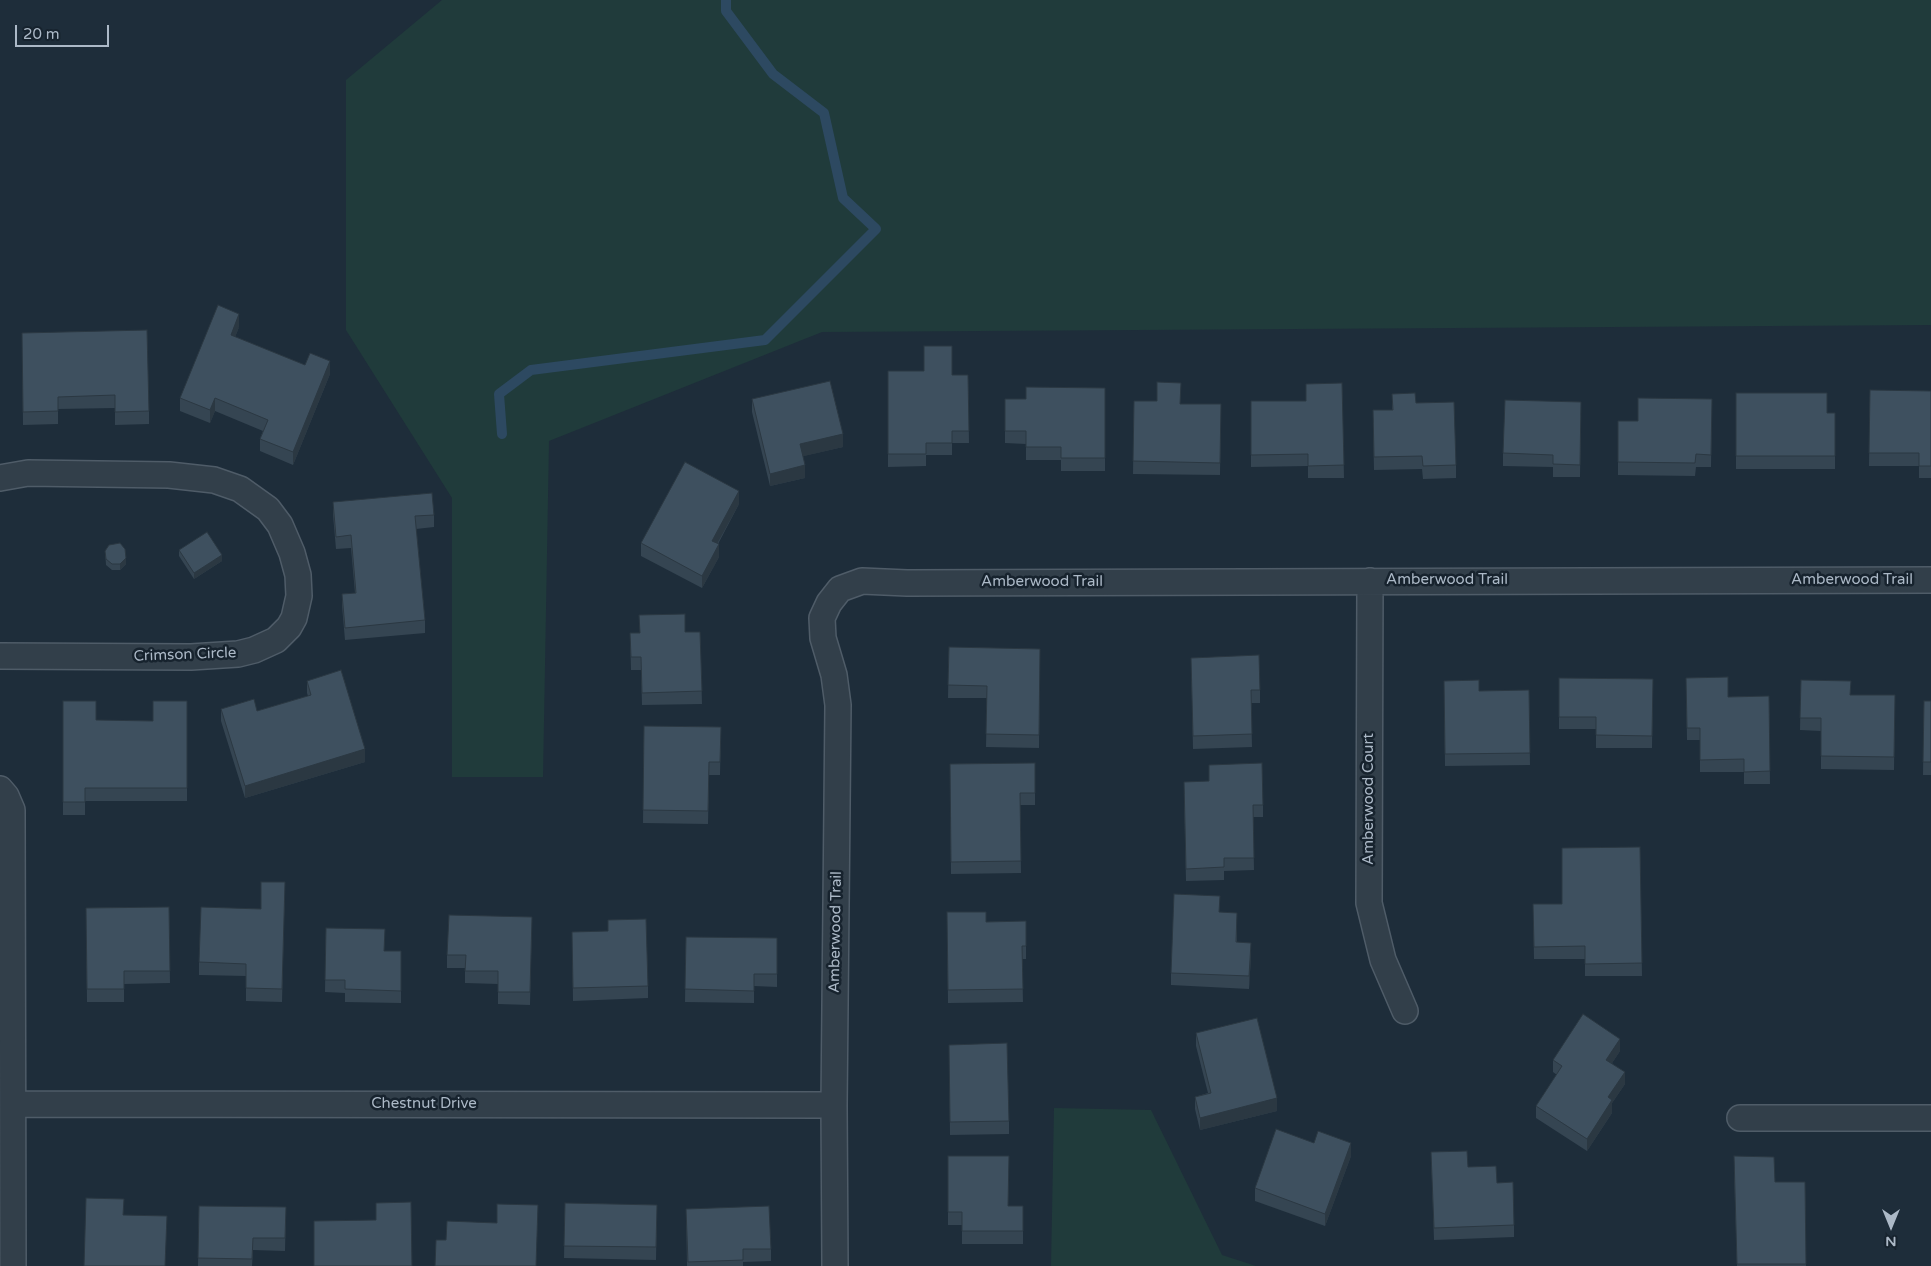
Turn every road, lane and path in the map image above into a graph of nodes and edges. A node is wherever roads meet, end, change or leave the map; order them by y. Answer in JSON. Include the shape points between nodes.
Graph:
{"nodes":[{"id":1,"x":0,"y":478,"type":"edge"},
{"id":2,"x":1931,"y":580,"type":"edge"},
{"id":3,"x":1370,"y":581,"type":"junction"},
{"id":4,"x":0,"y":656,"type":"edge"},
{"id":5,"x":0,"y":789,"type":"edge"},
{"id":6,"x":6,"y":883,"type":"edge"},
{"id":7,"x":1405,"y":1010,"type":"dead end"},
{"id":8,"x":13,"y":1104,"type":"junction"},
{"id":9,"x":834,"y":1105,"type":"junction"},
{"id":10,"x":1740,"y":1118,"type":"dead end"},
{"id":11,"x":1931,"y":1118,"type":"edge"},
{"id":12,"x":13,"y":1266,"type":"edge"},
{"id":13,"x":835,"y":1266,"type":"edge"}],
"edges":[{"from":1,"to":4,"type":"street","name":"Crimson Circle","via":[[28,473],[169,475],[214,480],[240,490],[268,509],[280,525],[298,575],[299,596],[290,627],[276,640],[238,654],[191,657]]},
{"from":2,"to":3,"type":"street","name":"Amberwood Trail"},
{"from":3,"to":7,"type":"street","name":"Amberwood Court","via":[[1369,903],[1383,960]]},
{"from":3,"to":9,"type":"street","name":"Amberwood Trail","via":[[862,581],[840,590],[828,603],[822,618],[823,638],[834,675],[838,705]]},
{"from":5,"to":6,"type":"street","via":[[12,810]]},
{"from":6,"to":8,"type":"street"},
{"from":8,"to":9,"type":"street","name":"Chestnut Drive"},
{"from":8,"to":12,"type":"street"},
{"from":9,"to":13,"type":"street","name":"Amberwood Trail"},
{"from":10,"to":11,"type":"street"}]}
